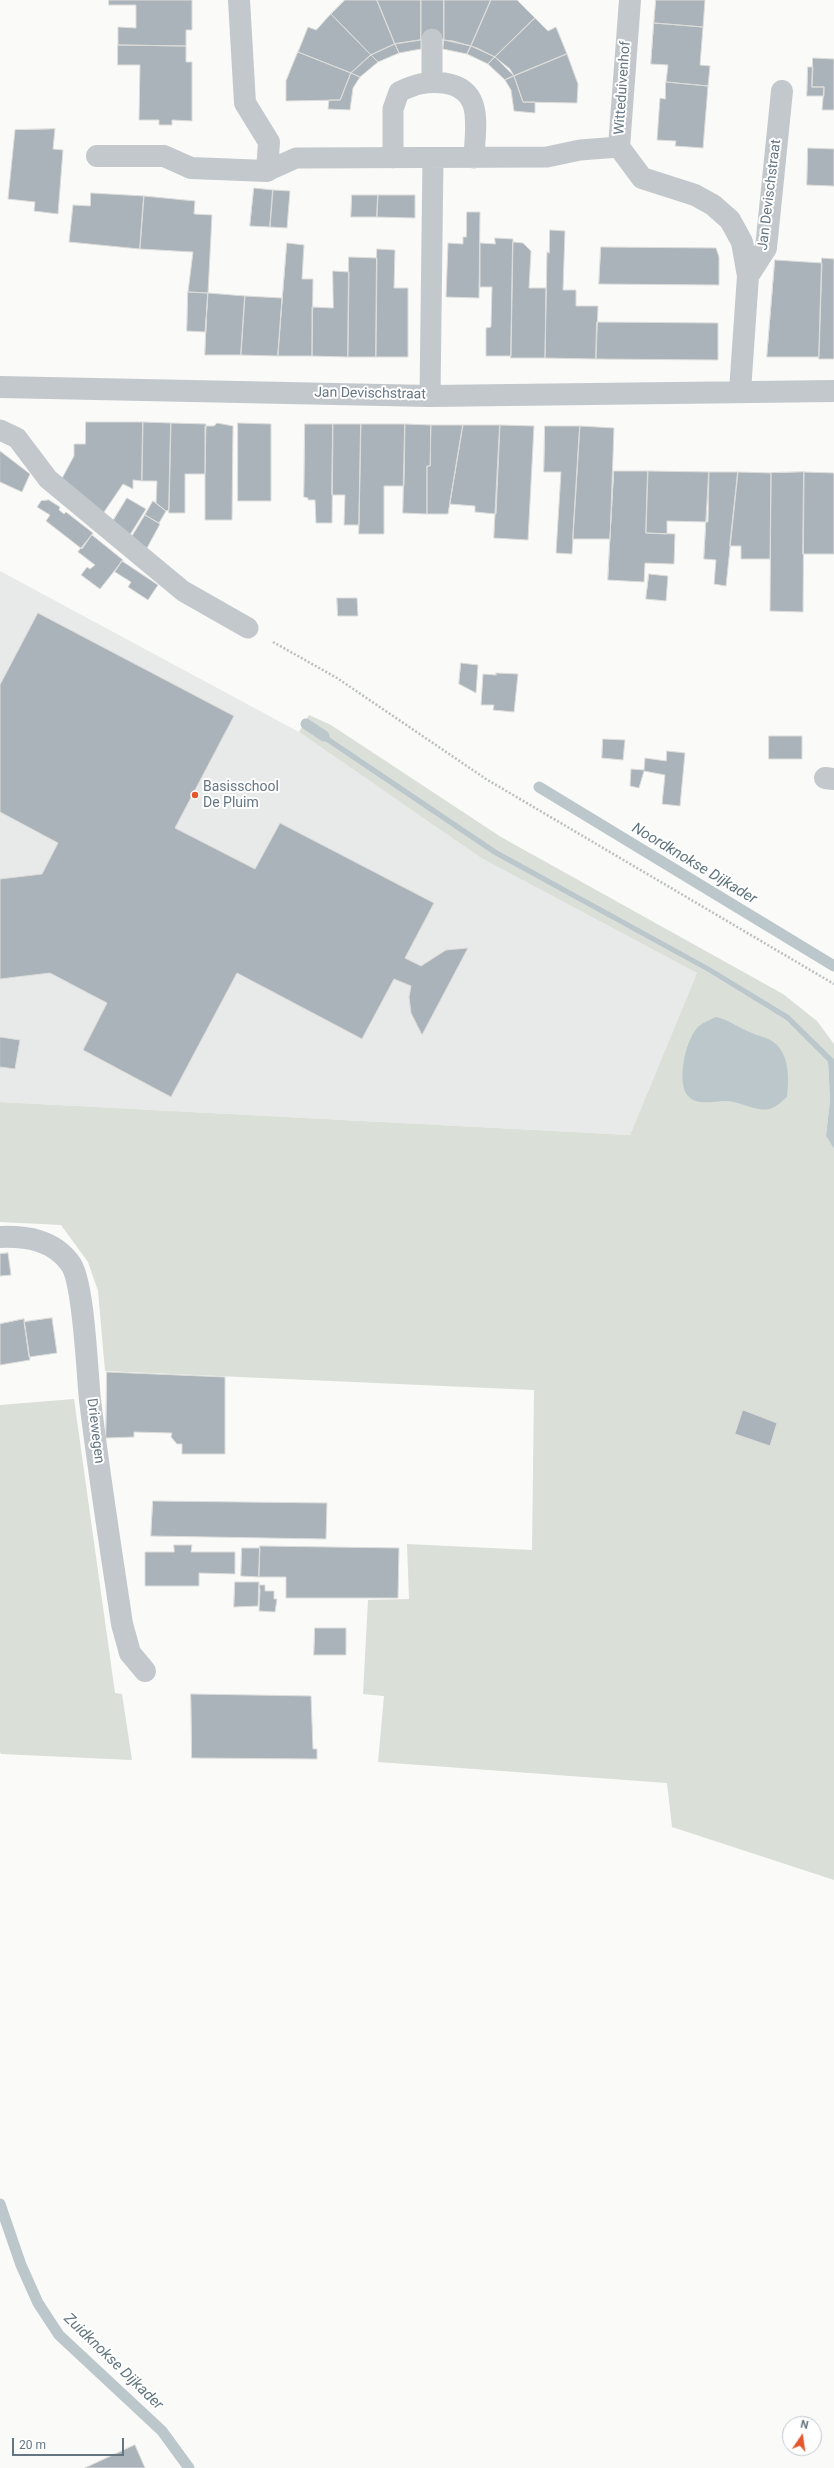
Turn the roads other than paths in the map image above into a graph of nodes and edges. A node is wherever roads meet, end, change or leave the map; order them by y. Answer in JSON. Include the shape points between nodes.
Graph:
{"nodes":[{"id":1,"x":239,"y":0,"type":"edge"},
{"id":2,"x":630,"y":0,"type":"edge"},
{"id":3,"x":432,"y":39,"type":"dead end"},
{"id":4,"x":432,"y":82,"type":"junction"},
{"id":5,"x":782,"y":91,"type":"dead end"},
{"id":6,"x":619,"y":147,"type":"junction"},
{"id":7,"x":98,"y":156,"type":"dead end"},
{"id":8,"x":393,"y":158,"type":"junction"},
{"id":9,"x":474,"y":158,"type":"junction"},
{"id":10,"x":433,"y":159,"type":"junction"},
{"id":11,"x":267,"y":171,"type":"junction"},
{"id":12,"x":748,"y":276,"type":"junction"},
{"id":13,"x":0,"y":387,"type":"edge"},
{"id":14,"x":740,"y":391,"type":"junction"},
{"id":15,"x":834,"y":391,"type":"edge"},
{"id":16,"x":430,"y":396,"type":"junction"},
{"id":17,"x":0,"y":430,"type":"edge"},
{"id":18,"x":248,"y":628,"type":"road end"},
{"id":19,"x":0,"y":1237,"type":"edge"},
{"id":20,"x":145,"y":1671,"type":"dead end"}],
"edges":[{"from":1,"to":11,"type":"street","via":[[245,103],[269,142]]},
{"from":2,"to":6,"type":"street","name":"Witteduivenhof"},
{"from":3,"to":4,"type":"lane"},
{"from":4,"to":8,"type":"lane","via":[[415,84],[399,92],[393,109]]},
{"from":4,"to":9,"type":"lane","via":[[458,85],[470,96],[475,112]]},
{"from":5,"to":12,"type":"street","name":"Jan Devischstraat","via":[[766,248]]},
{"from":6,"to":9,"type":"lane","via":[[580,150],[548,157]]},
{"from":6,"to":12,"type":"street","name":"Witteduivenhof","via":[[642,178],[694,195],[713,205],[730,220],[742,242]]},
{"from":7,"to":11,"type":"street","via":[[164,156],[191,168]]},
{"from":8,"to":10,"type":"lane"},
{"from":8,"to":11,"type":"lane","via":[[296,158]]},
{"from":9,"to":10,"type":"lane"},
{"from":10,"to":16,"type":"lane"},
{"from":12,"to":14,"type":"street","name":"Jan Devischstraat"},
{"from":13,"to":16,"type":"street","name":"Jan Devischstraat"},
{"from":14,"to":15,"type":"street","name":"Jan Devischstraat"},
{"from":14,"to":16,"type":"street","name":"Jan Devischstraat"},
{"from":17,"to":18,"type":"lane","via":[[17,438],[48,479],[183,591]]},
{"from":19,"to":20,"type":"street","name":"Driewegen","via":[[39,1240],[58,1249],[72,1264],[79,1286],[90,1400],[122,1624],[130,1653]]}]}
